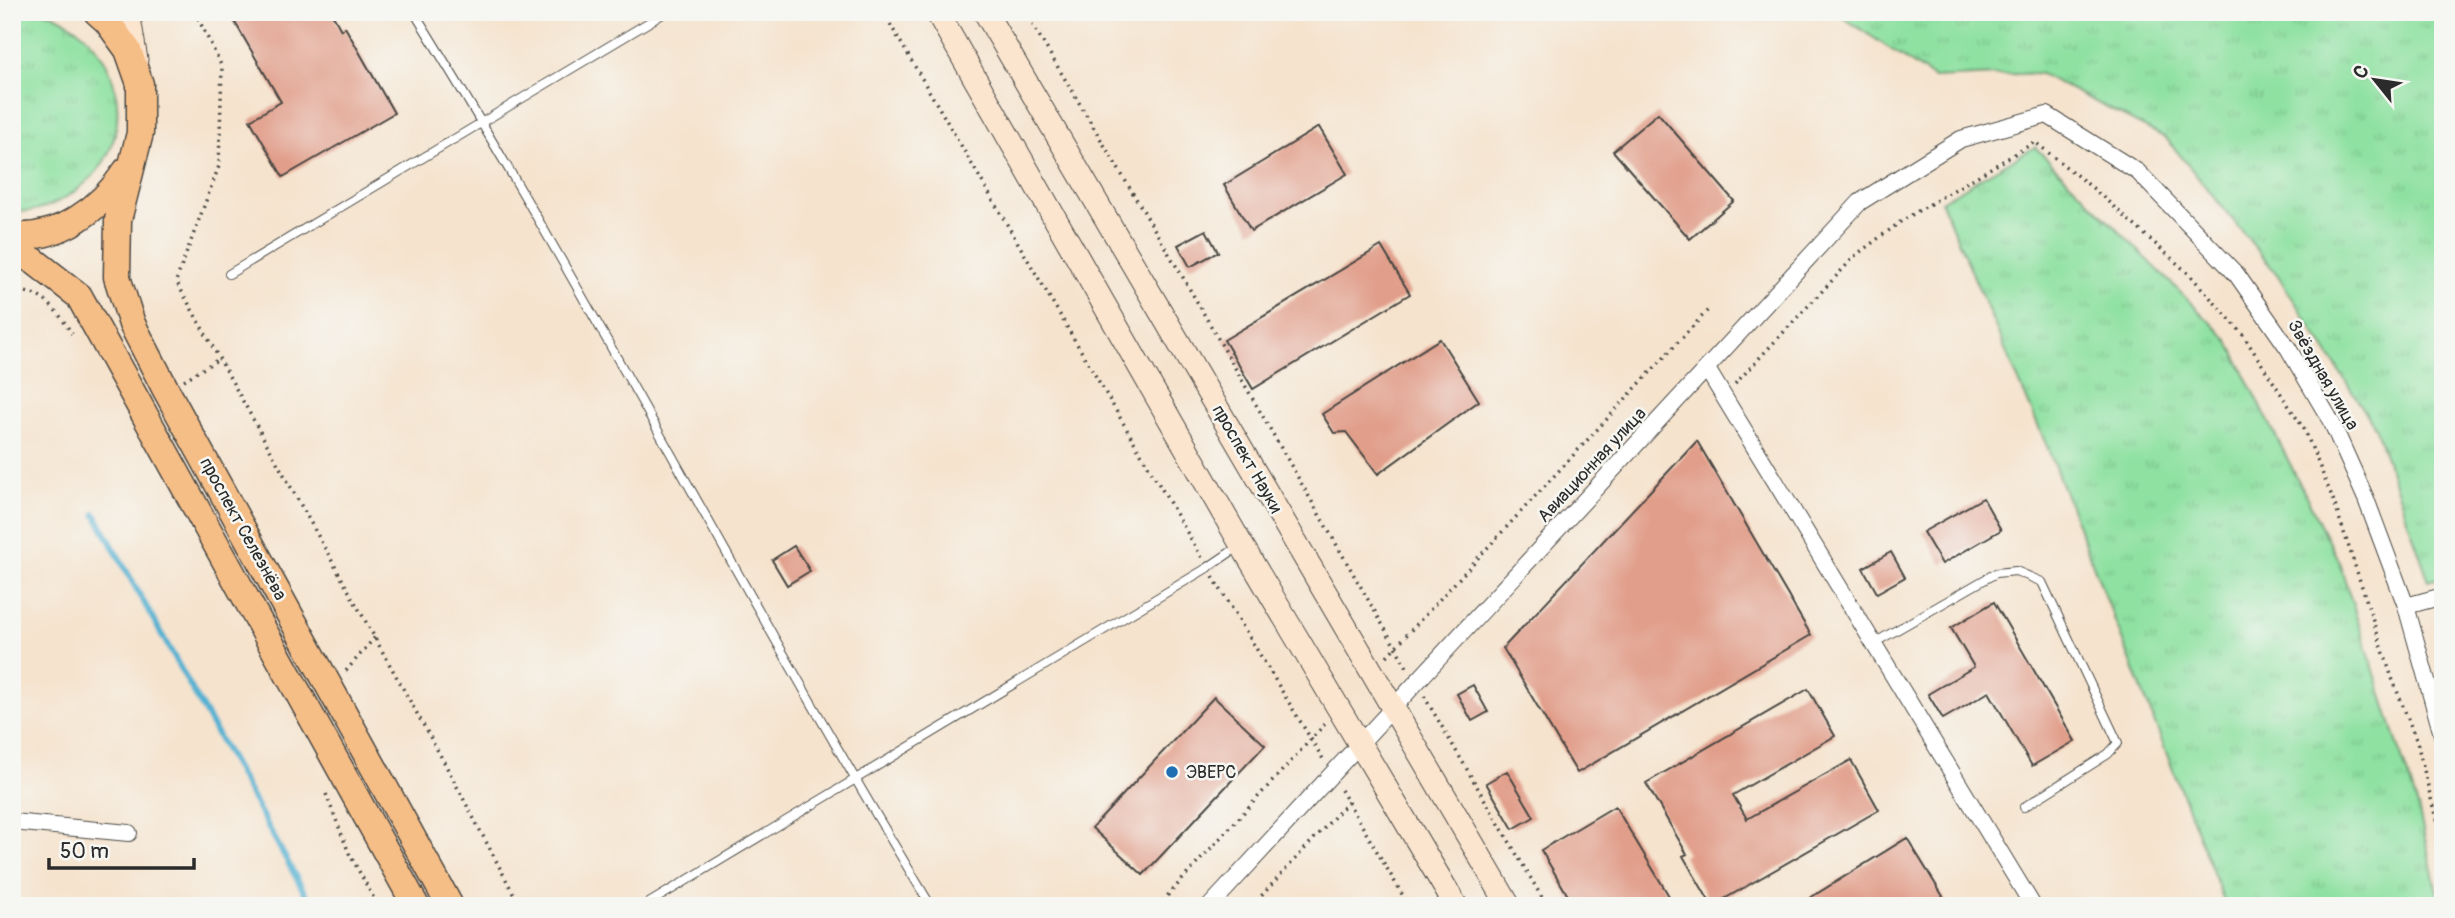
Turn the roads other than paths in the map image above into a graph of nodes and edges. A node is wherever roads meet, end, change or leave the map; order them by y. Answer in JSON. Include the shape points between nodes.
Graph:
{"nodes":[{"id":1,"x":97,"y":12,"type":"edge"},
{"id":2,"x":128,"y":12,"type":"edge"},
{"id":3,"x":414,"y":12,"type":"edge"},
{"id":4,"x":666,"y":12,"type":"edge"},
{"id":5,"x":937,"y":12,"type":"edge"},
{"id":6,"x":985,"y":12,"type":"edge"},
{"id":7,"x":140,"y":84,"type":"junction"},
{"id":8,"x":2047,"y":115,"type":"joint"},
{"id":9,"x":482,"y":122,"type":"junction"},
{"id":10,"x":140,"y":133,"type":"junction"},
{"id":11,"x":12,"y":236,"type":"edge"},
{"id":12,"x":12,"y":249,"type":"edge"},
{"id":13,"x":229,"y":274,"type":"dead end"},
{"id":14,"x":1707,"y":369,"type":"junction"},
{"id":15,"x":1241,"y":544,"type":"junction"},
{"id":16,"x":2443,"y":596,"type":"edge"},
{"id":17,"x":2406,"y":606,"type":"junction"},
{"id":18,"x":1874,"y":643,"type":"junction"},
{"id":19,"x":1393,"y":707,"type":"junction"},
{"id":20,"x":2443,"y":738,"type":"edge"},
{"id":21,"x":1360,"y":743,"type":"junction"},
{"id":22,"x":854,"y":779,"type":"junction"},
{"id":23,"x":2024,"y":807,"type":"dead end"},
{"id":24,"x":12,"y":822,"type":"edge"},
{"id":25,"x":129,"y":833,"type":"dead end"},
{"id":26,"x":416,"y":906,"type":"edge"},
{"id":27,"x":450,"y":906,"type":"edge"},
{"id":28,"x":645,"y":906,"type":"edge"},
{"id":29,"x":932,"y":906,"type":"edge"},
{"id":30,"x":1210,"y":906,"type":"edge"},
{"id":31,"x":1456,"y":906,"type":"edge"},
{"id":32,"x":1509,"y":906,"type":"edge"},
{"id":33,"x":2034,"y":906,"type":"edge"}],
"edges":[{"from":1,"to":7,"type":"main road","name":"проспект Селезнёва","via":[[128,50]]},
{"from":2,"to":7,"type":"street"},
{"from":3,"to":9,"type":"lane"},
{"from":4,"to":9,"type":"lane"},
{"from":5,"to":15,"type":"street"},
{"from":6,"to":19,"type":"street","name":"проспект Науки"},
{"from":7,"to":10,"type":"main road","name":"проспект Селезнёва"},
{"from":8,"to":14,"type":"street","name":"Авиационная улица","via":[[1961,139],[1860,202]]},
{"from":8,"to":17,"type":"street","name":"Звёздная улица","via":[[2138,172],[2237,275],[2288,348],[2332,424]]},
{"from":9,"to":13,"type":"lane"},
{"from":9,"to":22,"type":"lane"},
{"from":10,"to":11,"type":"main road","name":"проспект Селезнёва","via":[[125,172],[99,205],[64,227]]},
{"from":10,"to":27,"type":"main road","name":"проспект Селезнёва","via":[[118,220],[117,277],[132,324]]},
{"from":12,"to":26,"type":"main road","name":"проспект Селезнёва","via":[[79,296]]},
{"from":14,"to":18,"type":"street"},
{"from":14,"to":19,"type":"street","name":"Авиационная улица"},
{"from":15,"to":21,"type":"street"},
{"from":15,"to":22,"type":"lane"},
{"from":16,"to":17,"type":"street"},
{"from":17,"to":20,"type":"street","name":"Звёздная улица"},
{"from":18,"to":23,"type":"lane","via":[[1996,573],[2016,571],[2042,582],[2118,743]]},
{"from":18,"to":33,"type":"street"},
{"from":19,"to":21,"type":"street","name":"Авиационная улица"},
{"from":19,"to":32,"type":"street","name":"проспект Науки"},
{"from":21,"to":30,"type":"street","name":"Авиационная улица"},
{"from":21,"to":31,"type":"street"},
{"from":22,"to":28,"type":"lane"},
{"from":22,"to":29,"type":"lane"},
{"from":24,"to":25,"type":"street"}]}
